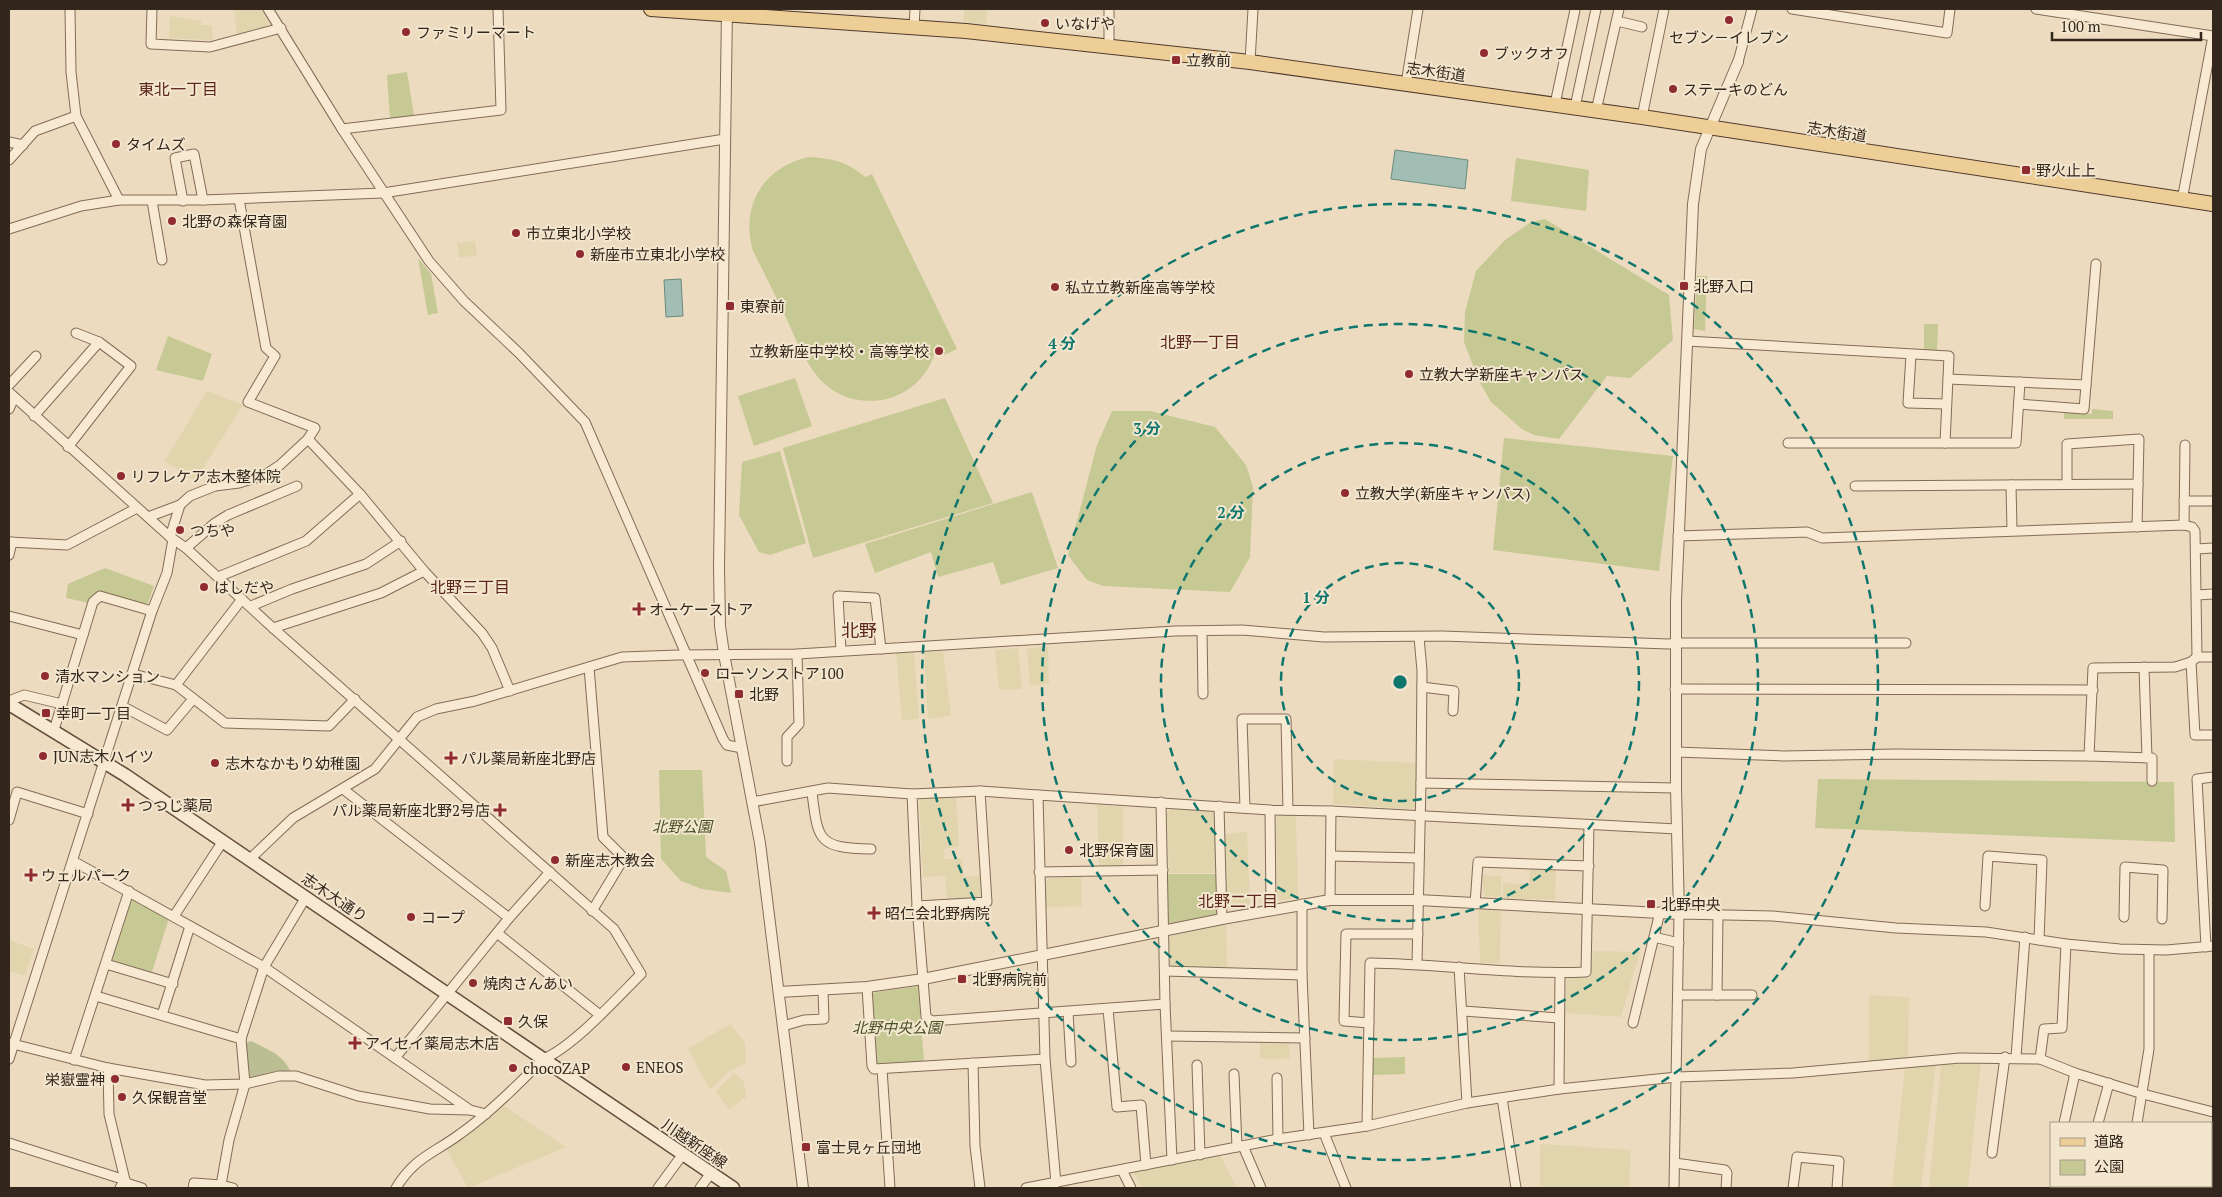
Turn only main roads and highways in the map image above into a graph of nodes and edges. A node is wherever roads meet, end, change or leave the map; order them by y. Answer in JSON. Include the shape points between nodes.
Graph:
{"nodes":[{"id":1,"x":651,"y":9,"type":"edge"},
{"id":2,"x":727,"y":11,"type":"edge"},
{"id":3,"x":759,"y":12,"type":"edge"},
{"id":4,"x":2213,"y":204,"type":"edge"},
{"id":5,"x":9,"y":702,"type":"edge"},
{"id":6,"x":639,"y":1124,"type":"joint"},
{"id":7,"x":733,"y":1188,"type":"edge"}],
"edges":[{"from":1,"to":2,"type":"main road","name":"志木街道"},
{"from":2,"to":3,"type":"main road","name":"志木街道"},
{"from":3,"to":4,"type":"main road","name":"志木街道","via":[[1250,62],[1596,110]]},
{"from":5,"to":6,"type":"main road","name":"志木大通り","via":[[104,761]]},
{"from":6,"to":7,"type":"main road","name":"川越新座線"}]}
